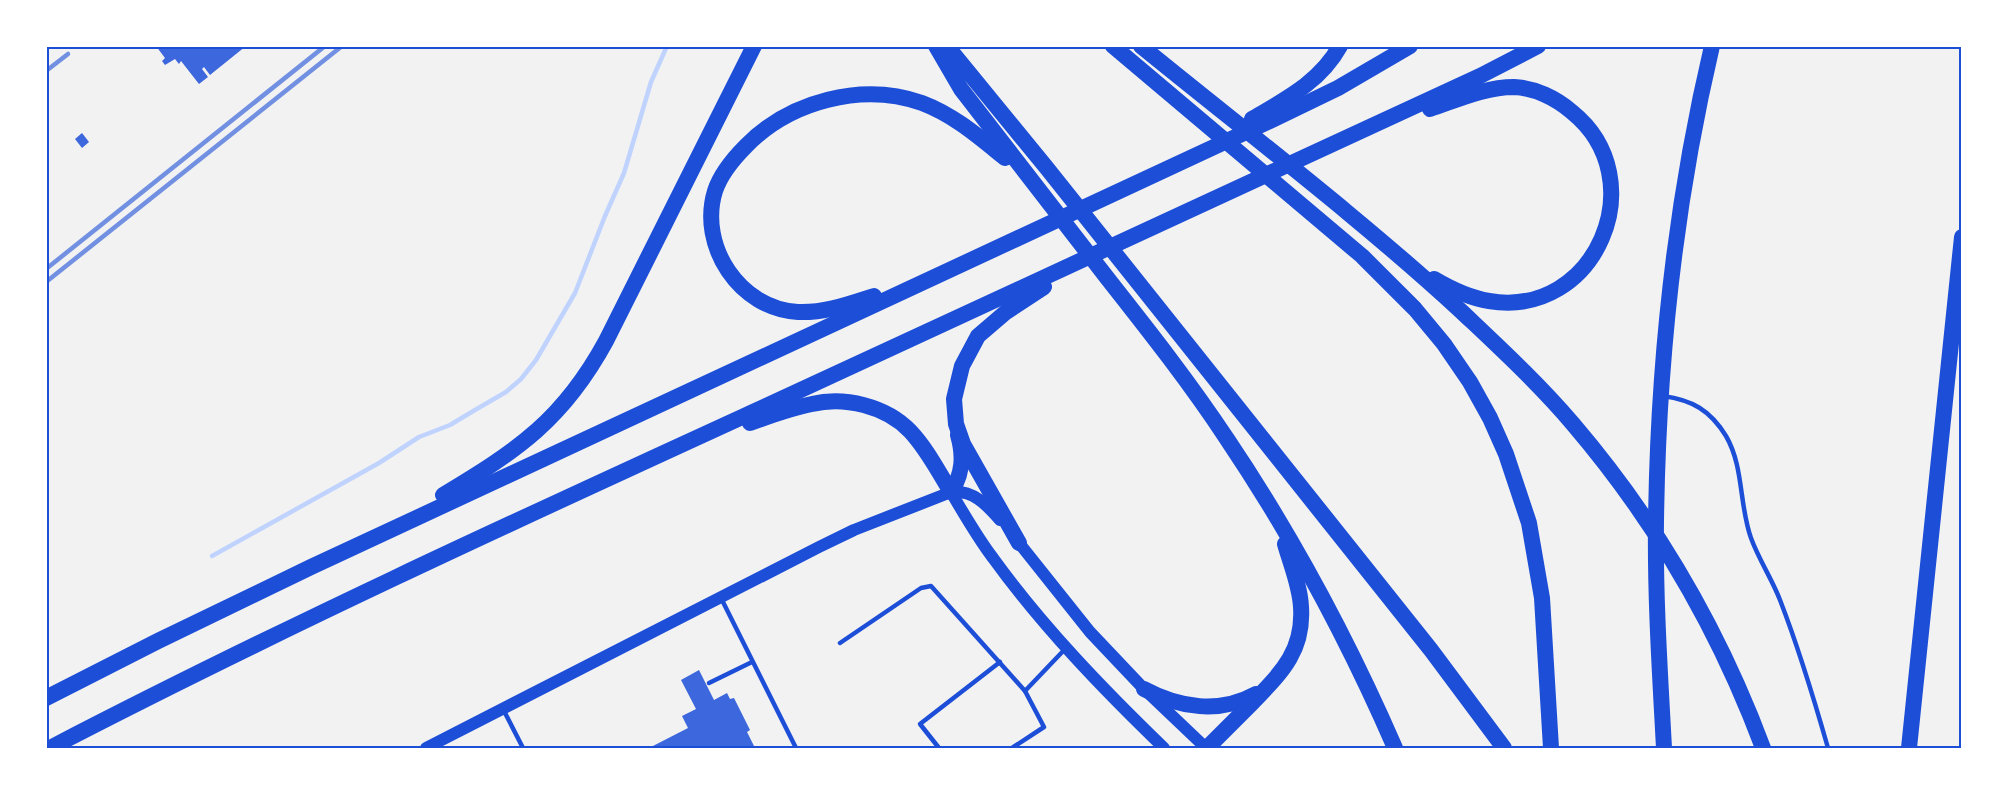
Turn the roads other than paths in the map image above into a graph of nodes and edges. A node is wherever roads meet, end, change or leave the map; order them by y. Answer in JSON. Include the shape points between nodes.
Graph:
{"nodes":[{"id":1,"x":754,"y":46,"type":"edge"},
{"id":2,"x":936,"y":46,"type":"edge"},
{"id":3,"x":947,"y":46,"type":"edge"},
{"id":4,"x":1113,"y":46,"type":"edge"},
{"id":5,"x":1141,"y":46,"type":"edge"},
{"id":6,"x":1340,"y":46,"type":"edge"},
{"id":7,"x":1410,"y":46,"type":"edge"},
{"id":8,"x":1538,"y":46,"type":"edge"},
{"id":9,"x":1712,"y":46,"type":"edge"},
{"id":10,"x":1352,"y":135,"type":"junction"},
{"id":11,"x":1161,"y":172,"type":"junction"},
{"id":12,"x":1027,"y":176,"type":"junction"},
{"id":13,"x":1962,"y":237,"type":"edge"},
{"id":14,"x":1097,"y":254,"type":"junction"},
{"id":15,"x":1403,"y":258,"type":"junction"},
{"id":16,"x":938,"y":276,"type":"junction"},
{"id":17,"x":1660,"y":396,"type":"junction"},
{"id":18,"x":958,"y":435,"type":"junction"},
{"id":19,"x":678,"y":446,"type":"junction"},
{"id":20,"x":951,"y":492,"type":"junction"},
{"id":21,"x":1275,"y":515,"type":"junction"},
{"id":22,"x":362,"y":543,"type":"junction"},
{"id":23,"x":1019,"y":543,"type":"junction"},
{"id":24,"x":721,"y":598,"type":"junction"},
{"id":25,"x":840,"y":643,"type":"dead end"},
{"id":26,"x":1066,"y":648,"type":"junction"},
{"id":27,"x":752,"y":662,"type":"junction"},
{"id":28,"x":1000,"y":662,"type":"junction"},
{"id":29,"x":1917,"y":663,"type":"junction"},
{"id":30,"x":1275,"y":679,"type":"junction"},
{"id":31,"x":710,"y":683,"type":"dead end"},
{"id":32,"x":1144,"y":688,"type":"junction"},
{"id":33,"x":1025,"y":691,"type":"junction"},
{"id":34,"x":46,"y":698,"type":"edge"},
{"id":35,"x":503,"y":709,"type":"junction"},
{"id":36,"x":50,"y":748,"type":"edge"},
{"id":37,"x":426,"y":748,"type":"edge"},
{"id":38,"x":524,"y":748,"type":"edge"},
{"id":39,"x":796,"y":748,"type":"edge"},
{"id":40,"x":939,"y":748,"type":"edge"},
{"id":41,"x":1012,"y":748,"type":"edge"},
{"id":42,"x":1164,"y":748,"type":"edge"},
{"id":43,"x":1206,"y":748,"type":"edge"},
{"id":44,"x":1395,"y":748,"type":"edge"},
{"id":45,"x":1504,"y":748,"type":"edge"},
{"id":46,"x":1551,"y":748,"type":"edge"},
{"id":47,"x":1664,"y":748,"type":"edge"},
{"id":48,"x":1763,"y":748,"type":"edge"},
{"id":49,"x":1828,"y":748,"type":"edge"},
{"id":50,"x":1909,"y":748,"type":"edge"},
{"id":51,"x":1917,"y":748,"type":"edge"}],
"edges":[{"from":1,"to":22,"type":"highway","via":[[606,341],[571,395],[545,425],[513,452]]},
{"from":2,"to":12,"type":"highway","via":[[961,89]]},
{"from":3,"to":45,"type":"highway","via":[[1431,650]]},
{"from":4,"to":46,"type":"highway","via":[[1380,273],[1431,327],[1470,382],[1499,436],[1523,500],[1535,547]]},
{"from":5,"to":15,"type":"highway"},
{"from":6,"to":11,"type":"highway","via":[[1326,68],[1305,87]]},
{"from":7,"to":11,"type":"highway","via":[[1330,92]]},
{"from":8,"to":10,"type":"highway"},
{"from":9,"to":17,"type":"highway","via":[[1677,232]]},
{"from":10,"to":14,"type":"highway"},
{"from":10,"to":15,"type":"highway","via":[[1487,90],[1516,87],[1543,94],[1566,107],[1587,126],[1603,151],[1612,196],[1602,240],[1574,277],[1546,294],[1514,302],[1489,301],[1444,285]]},
{"from":11,"to":16,"type":"highway"},
{"from":12,"to":16,"type":"highway","via":[[948,115],[904,98],[875,94],[833,98],[783,117],[743,148],[718,182],[711,215],[720,255],[748,294],[770,306],[796,312],[821,311]]},
{"from":12,"to":21,"type":"highway","via":[[1209,413]]},
{"from":13,"to":29,"type":"highway"},
{"from":14,"to":18,"type":"highway","via":[[1006,312],[978,336],[966,355],[956,387],[954,412]]},
{"from":14,"to":19,"type":"highway"},
{"from":15,"to":48,"type":"highway","via":[[1512,359],[1608,466],[1664,548],[1715,637]]},
{"from":16,"to":22,"type":"highway"},
{"from":17,"to":47,"type":"highway","via":[[1656,580]]},
{"from":17,"to":49,"type":"lane","via":[[1699,407],[1726,437],[1737,467],[1750,536],[1780,600]]},
{"from":18,"to":20,"type":"highway","via":[[962,464]]},
{"from":18,"to":23,"type":"highway"},
{"from":19,"to":20,"type":"highway","via":[[813,403],[855,403],[880,411],[908,429]]},
{"from":19,"to":36,"type":"highway","via":[[307,620]]},
{"from":20,"to":23,"type":"main road","via":[[971,495],[986,504]]},
{"from":20,"to":24,"type":"main road","via":[[854,530]]},
{"from":20,"to":26,"type":"main road","via":[[992,557]]},
{"from":21,"to":30,"type":"highway","via":[[1298,587],[1302,614],[1295,650]]},
{"from":21,"to":44,"type":"highway","via":[[1349,647]]},
{"from":22,"to":34,"type":"highway"},
{"from":23,"to":32,"type":"main road","via":[[1071,610]]},
{"from":24,"to":27,"type":"lane"},
{"from":24,"to":35,"type":"main road"},
{"from":25,"to":28,"type":"lane","via":[[921,588],[931,586]]},
{"from":26,"to":33,"type":"lane"},
{"from":26,"to":42,"type":"main road"},
{"from":27,"to":31,"type":"lane"},
{"from":27,"to":39,"type":"lane"},
{"from":28,"to":33,"type":"lane"},
{"from":28,"to":40,"type":"lane","via":[[920,724]]},
{"from":29,"to":50,"type":"highway"},
{"from":29,"to":51,"type":"highway"},
{"from":30,"to":32,"type":"highway","via":[[1242,701],[1212,707],[1180,703]]},
{"from":30,"to":43,"type":"highway"},
{"from":32,"to":43,"type":"main road"},
{"from":33,"to":41,"type":"lane","via":[[1044,727]]},
{"from":35,"to":37,"type":"main road"},
{"from":35,"to":38,"type":"lane"}]}
